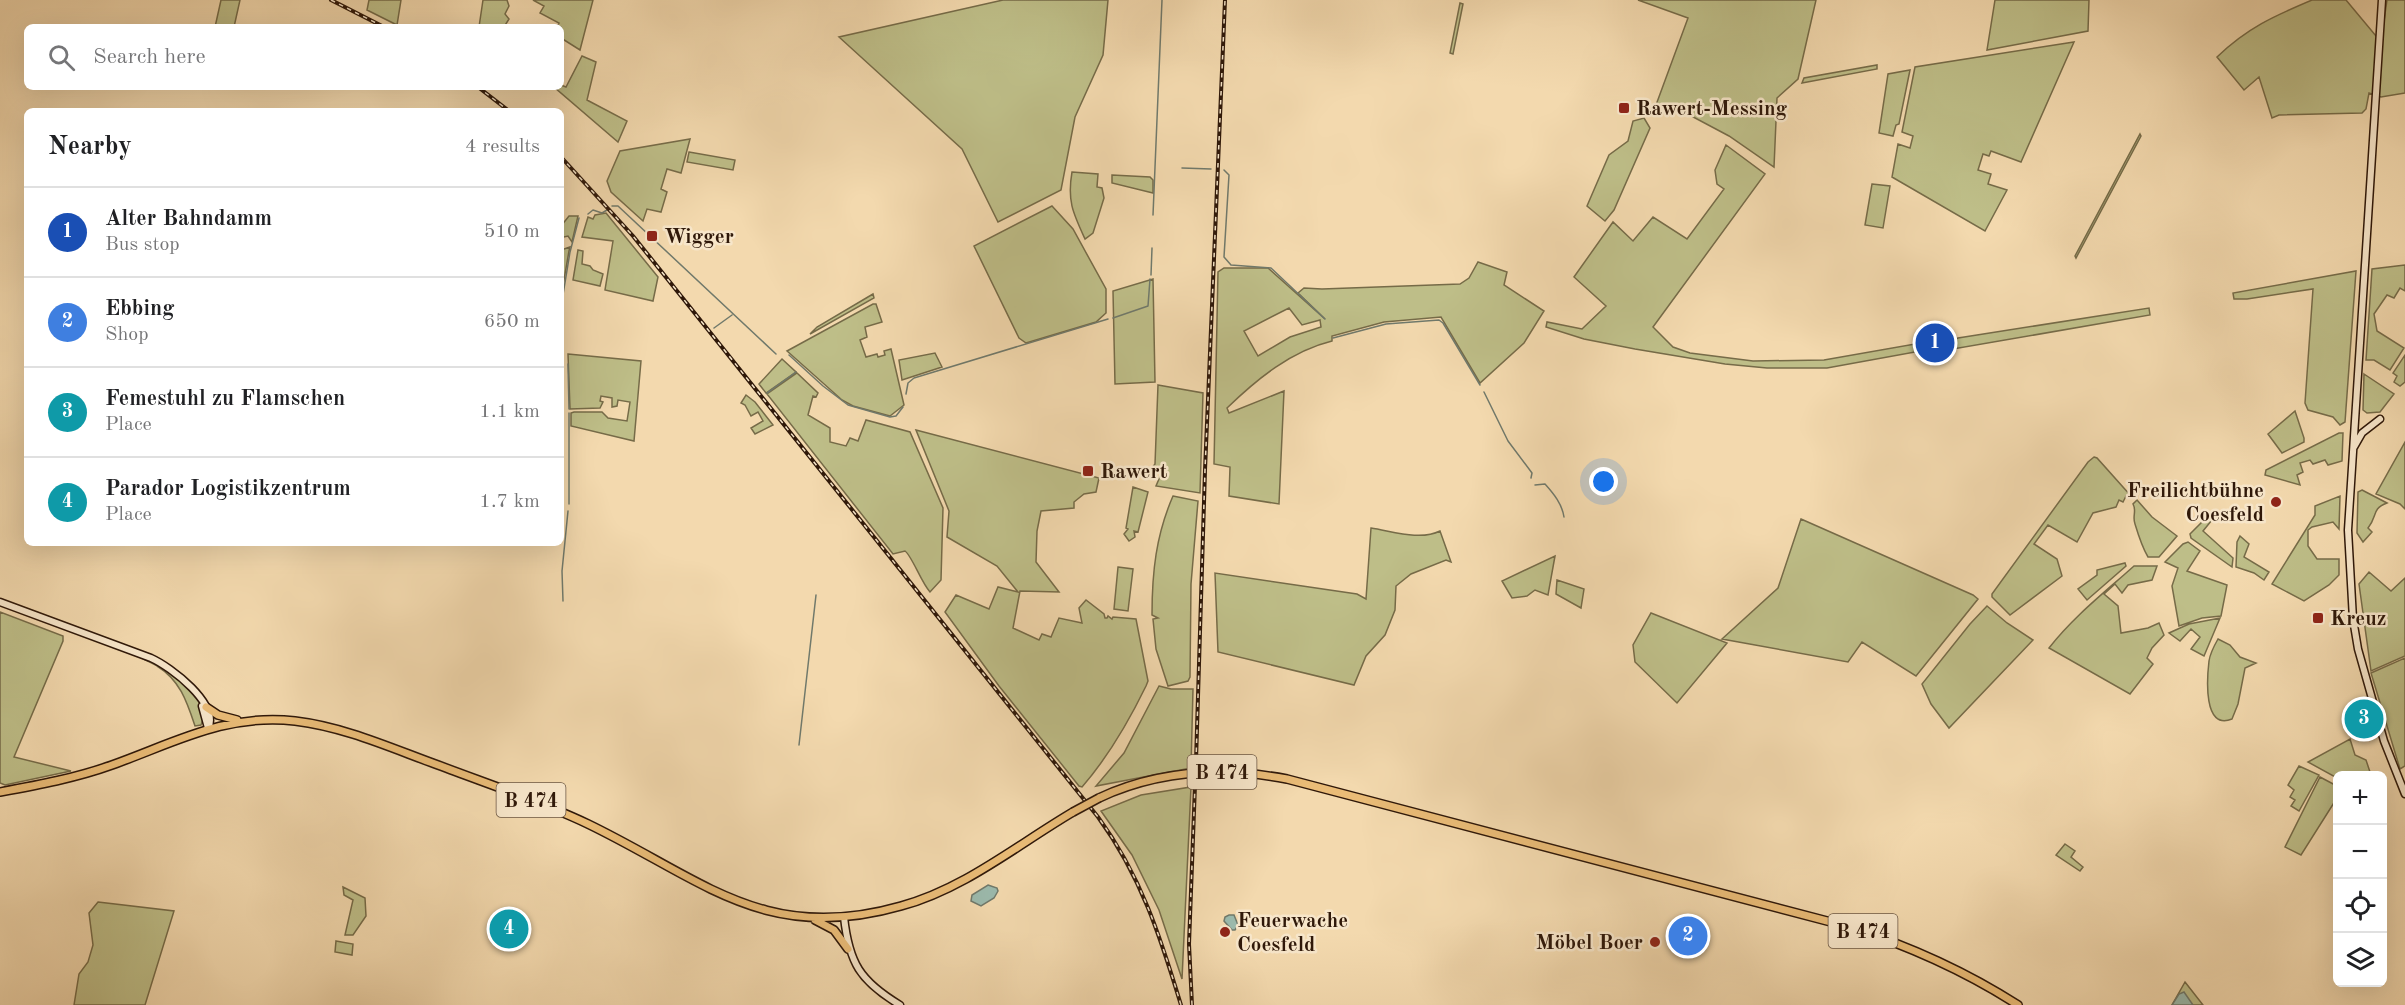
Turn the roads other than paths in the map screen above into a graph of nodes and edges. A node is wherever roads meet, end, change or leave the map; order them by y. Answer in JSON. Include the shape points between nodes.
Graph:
{"nodes":[{"id":1,"x":2382,"y":0,"type":"edge"},
{"id":2,"x":2380,"y":419,"type":"dead end"},
{"id":3,"x":2353,"y":450,"type":"junction"},
{"id":4,"x":0,"y":602,"type":"edge"},
{"id":5,"x":200,"y":700,"type":"junction"},
{"id":6,"x":206,"y":707,"type":"junction"},
{"id":7,"x":242,"y":721,"type":"junction"},
{"id":8,"x":208,"y":729,"type":"junction"},
{"id":9,"x":0,"y":792,"type":"edge"},
{"id":10,"x":2405,"y":794,"type":"edge"},
{"id":11,"x":844,"y":917,"type":"junction"},
{"id":12,"x":810,"y":918,"type":"junction"},
{"id":13,"x":848,"y":948,"type":"junction"},
{"id":14,"x":900,"y":1005,"type":"edge"},
{"id":15,"x":2018,"y":1005,"type":"edge"}],
"edges":[{"from":1,"to":3,"type":"main road"},
{"from":2,"to":3,"type":"main road","via":[[2361,434]]},
{"from":3,"to":10,"type":"main road","via":[[2348,530],[2355,629],[2376,716]]},
{"from":4,"to":5,"type":"main road","via":[[156,661],[180,676]]},
{"from":5,"to":6,"type":"main road"},
{"from":5,"to":8,"type":"main road"},
{"from":6,"to":7,"type":"main road","via":[[218,715]]},
{"from":6,"to":8,"type":"main road","via":[[211,719]]},
{"from":7,"to":8,"type":"main road","number":"B 474"},
{"from":7,"to":12,"type":"main road","number":"B 474","via":[[294,721],[354,735],[575,818],[733,900],[777,914]]},
{"from":8,"to":9,"type":"main road","number":"B 474","via":[[86,774]]},
{"from":11,"to":12,"type":"main road","number":"B 474"},
{"from":11,"to":13,"type":"main road"},
{"from":11,"to":15,"type":"main road","number":"B 474","bridge":true,"via":[[929,897],[1100,798],[1144,782],[1212,772],[1273,777],[1346,794],[1850,927],[1942,962]]},
{"from":12,"to":13,"type":"main road","via":[[834,930]]},
{"from":13,"to":14,"type":"main road","via":[[867,981]]}]}
